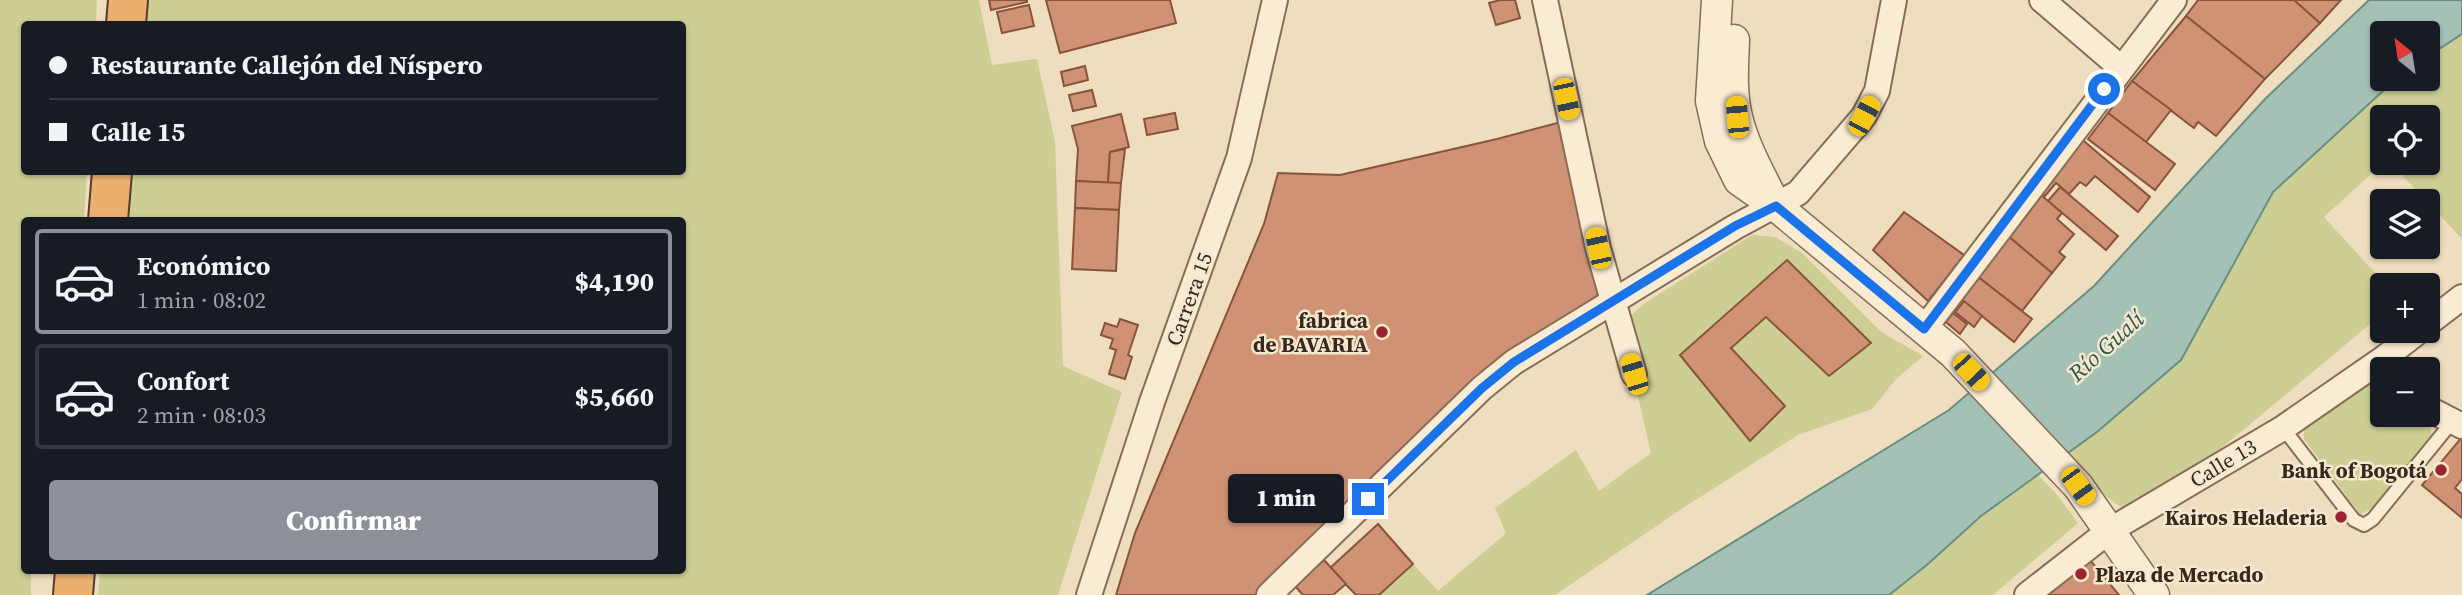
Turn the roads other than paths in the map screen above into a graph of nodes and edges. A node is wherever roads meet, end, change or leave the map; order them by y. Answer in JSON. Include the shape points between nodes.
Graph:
{"nodes":[{"id":1,"x":128,"y":0,"type":"edge"},
{"id":2,"x":1275,"y":0,"type":"edge"},
{"id":3,"x":1545,"y":0,"type":"edge"},
{"id":4,"x":1717,"y":0,"type":"edge"},
{"id":5,"x":1736,"y":0,"type":"edge"},
{"id":6,"x":1894,"y":0,"type":"edge"},
{"id":7,"x":2042,"y":0,"type":"edge"},
{"id":8,"x":2174,"y":0,"type":"edge"},
{"id":9,"x":126,"y":21,"type":"edge"},
{"id":10,"x":2120,"y":67,"type":"junction"},
{"id":11,"x":112,"y":175,"type":"edge"},
{"id":12,"x":1776,"y":206,"type":"junction"},
{"id":13,"x":108,"y":217,"type":"edge"},
{"id":14,"x":2462,"y":297,"type":"edge"},
{"id":15,"x":1613,"y":303,"type":"junction"},
{"id":16,"x":2440,"y":314,"type":"edge"},
{"id":17,"x":1924,"y":329,"type":"junction"},
{"id":18,"x":2408,"y":343,"type":"edge"},
{"id":19,"x":2395,"y":357,"type":"edge"},
{"id":20,"x":1634,"y":374,"type":"dead end"},
{"id":21,"x":2370,"y":375,"type":"edge"},
{"id":22,"x":2440,"y":415,"type":"edge"},
{"id":23,"x":2457,"y":424,"type":"edge"},
{"id":24,"x":2283,"y":428,"type":"junction"},
{"id":25,"x":2109,"y":531,"type":"junction"},
{"id":26,"x":75,"y":574,"type":"edge"},
{"id":27,"x":73,"y":595,"type":"edge"},
{"id":28,"x":1089,"y":595,"type":"edge"},
{"id":29,"x":1269,"y":595,"type":"edge"},
{"id":30,"x":2027,"y":595,"type":"edge"},
{"id":31,"x":2154,"y":595,"type":"edge"}],
"edges":[{"from":1,"to":9,"type":"highway"},
{"from":2,"to":28,"type":"street","name":"Carrera 15","via":[[1239,159]]},
{"from":3,"to":15,"type":"street"},
{"from":4,"to":12,"type":"street","via":[[1710,101],[1720,141],[1739,180]]},
{"from":5,"to":12,"type":"street","via":[[1732,70],[1737,117]]},
{"from":6,"to":12,"type":"street","via":[[1877,90],[1864,116],[1798,193]]},
{"from":7,"to":10,"type":"street"},
{"from":8,"to":10,"type":"street"},
{"from":10,"to":17,"type":"street"},
{"from":11,"to":13,"type":"highway"},
{"from":12,"to":15,"type":"street","via":[[1735,226]]},
{"from":12,"to":17,"type":"street"},
{"from":14,"to":16,"type":"street"},
{"from":15,"to":20,"type":"street"},
{"from":15,"to":29,"type":"street","via":[[1514,362],[1482,388]]},
{"from":17,"to":25,"type":"street","via":[[1953,353],[2078,486]]},
{"from":18,"to":19,"type":"street","name":"Calle 13"},
{"from":21,"to":24,"type":"street","name":"Calle 13"},
{"from":22,"to":23,"type":"street"},
{"from":23,"to":24,"type":"lane","via":[[2364,525],[2354,520]]},
{"from":24,"to":25,"type":"street","name":"Calle 13"},
{"from":25,"to":30,"type":"street","name":"Calle 13"},
{"from":25,"to":31,"type":"street"},
{"from":26,"to":27,"type":"highway"}]}
